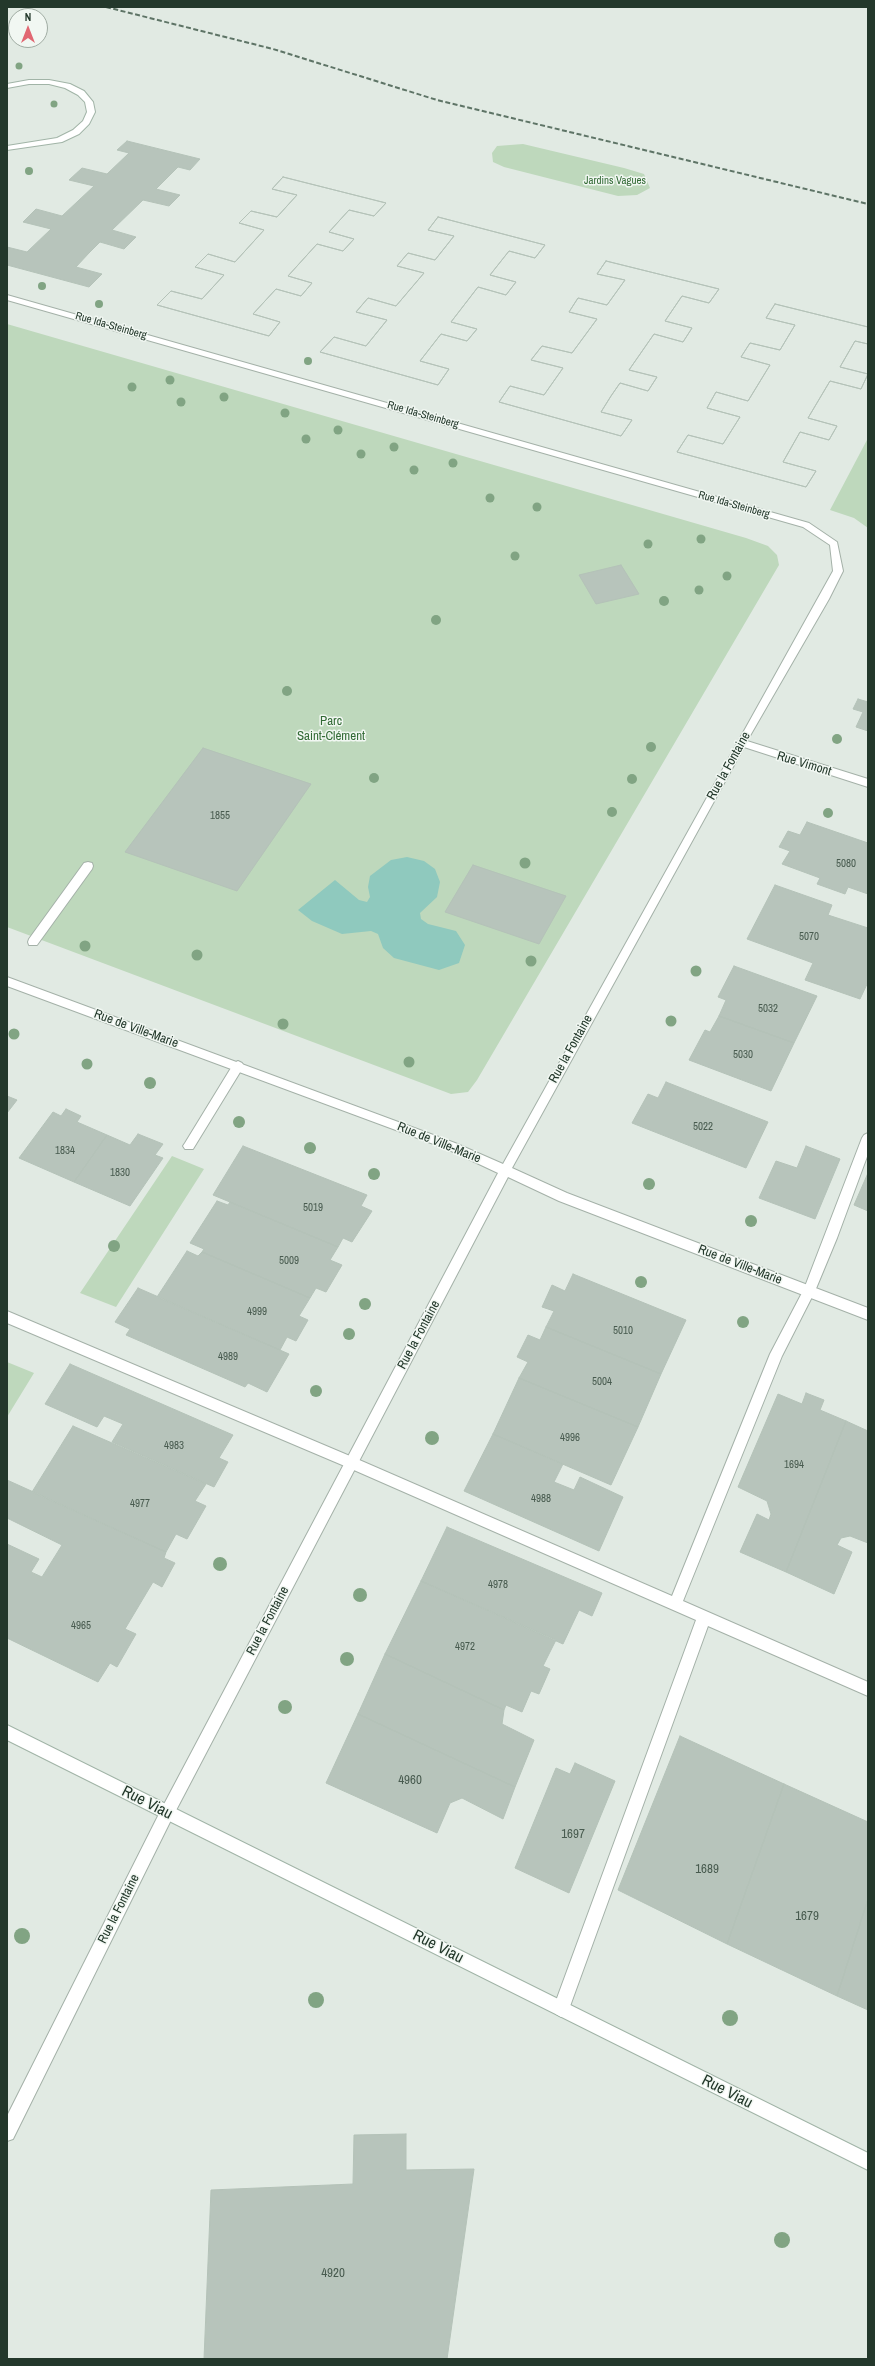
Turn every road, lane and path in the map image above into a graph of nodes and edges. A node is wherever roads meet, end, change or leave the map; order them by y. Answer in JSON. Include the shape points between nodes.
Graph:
{"nodes":[{"id":1,"x":7,"y":86,"type":"edge"},
{"id":2,"x":7,"y":148,"type":"edge"},
{"id":3,"x":7,"y":297,"type":"edge"},
{"id":4,"x":834,"y":544,"type":"joint"},
{"id":5,"x":741,"y":743,"type":"junction"},
{"id":6,"x":868,"y":783,"type":"edge"},
{"id":7,"x":88,"y":866,"type":"dead end"},
{"id":8,"x":33,"y":942,"type":"dead end"},
{"id":9,"x":7,"y":981,"type":"edge"},
{"id":10,"x":238,"y":1066,"type":"junction"},
{"id":11,"x":868,"y":1138,"type":"edge"},
{"id":12,"x":189,"y":1146,"type":"dead end"},
{"id":13,"x":505,"y":1171,"type":"junction"},
{"id":14,"x":809,"y":1291,"type":"junction"},
{"id":15,"x":868,"y":1314,"type":"edge"},
{"id":16,"x":7,"y":1317,"type":"edge"},
{"id":17,"x":352,"y":1463,"type":"junction"},
{"id":18,"x":675,"y":1605,"type":"junction"},
{"id":19,"x":704,"y":1617,"type":"junction"},
{"id":20,"x":868,"y":1689,"type":"edge"},
{"id":21,"x":7,"y":1732,"type":"edge"},
{"id":22,"x":167,"y":1813,"type":"junction"},
{"id":23,"x":561,"y":2009,"type":"junction"},
{"id":24,"x":7,"y":2133,"type":"edge"},
{"id":25,"x":868,"y":2162,"type":"edge"}],
"edges":[{"from":1,"to":2,"type":"street","via":[[49,82],[67,86],[81,93],[89,102],[91,112],[76,132],[59,140]]},
{"from":3,"to":4,"type":"street","name":"Rue Ida-Steinberg","via":[[806,525]]},
{"from":4,"to":5,"type":"street","name":"Rue la Fontaine","via":[[838,570],[824,600]]},
{"from":5,"to":6,"type":"street","name":"Rue Vimont"},
{"from":5,"to":13,"type":"street","name":"Rue la Fontaine"},
{"from":7,"to":8,"type":"street"},
{"from":9,"to":10,"type":"street","name":"Rue de Ville-Marie"},
{"from":10,"to":12,"type":"street"},
{"from":10,"to":13,"type":"street","name":"Rue de Ville-Marie","via":[[451,1146]]},
{"from":11,"to":14,"type":"street"},
{"from":13,"to":14,"type":"street","name":"Rue de Ville-Marie","via":[[563,1197]]},
{"from":13,"to":17,"type":"street","name":"Rue la Fontaine"},
{"from":14,"to":15,"type":"street","name":"Rue de Ville-Marie"},
{"from":14,"to":18,"type":"street","via":[[776,1354]]},
{"from":16,"to":17,"type":"street"},
{"from":17,"to":18,"type":"street"},
{"from":17,"to":22,"type":"street","name":"Rue la Fontaine"},
{"from":18,"to":19,"type":"street"},
{"from":19,"to":20,"type":"street"},
{"from":19,"to":23,"type":"street"},
{"from":21,"to":22,"type":"street","name":"Rue Viau"},
{"from":22,"to":23,"type":"street","name":"Rue Viau"},
{"from":22,"to":24,"type":"street","name":"Rue la Fontaine"},
{"from":23,"to":25,"type":"street","name":"Rue Viau"}]}
